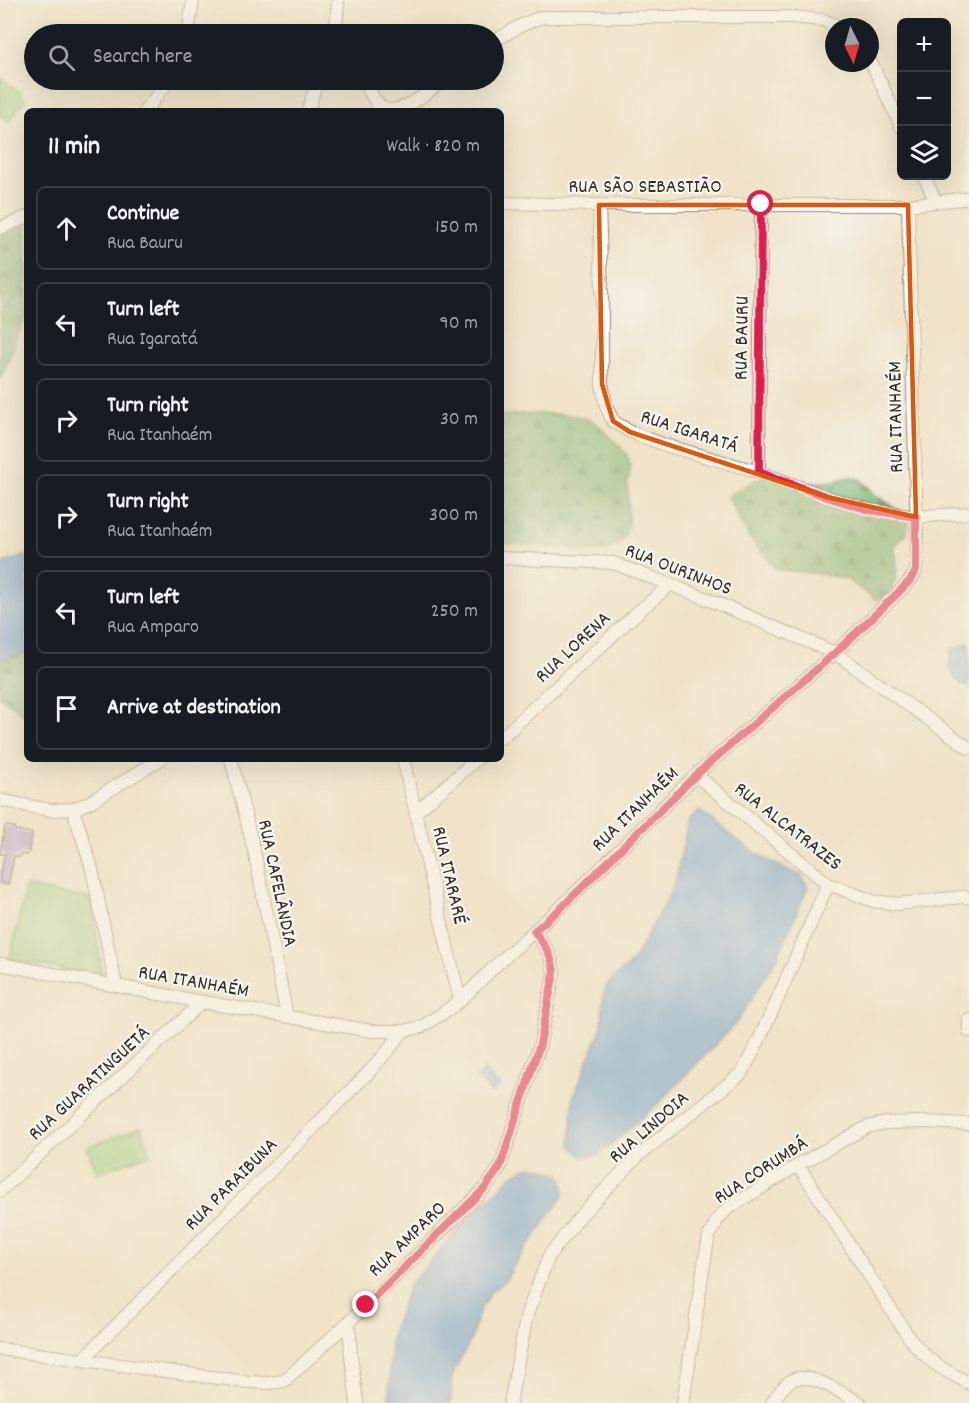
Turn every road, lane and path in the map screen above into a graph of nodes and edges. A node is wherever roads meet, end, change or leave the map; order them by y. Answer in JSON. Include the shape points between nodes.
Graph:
{"nodes":[{"id":1,"x":193,"y":0,"type":"edge"},
{"id":2,"x":338,"y":0,"type":"edge"},
{"id":3,"x":825,"y":21,"type":"edge"},
{"id":4,"x":189,"y":24,"type":"edge"},
{"id":5,"x":336,"y":24,"type":"edge"},
{"id":6,"x":504,"y":35,"type":"edge"},
{"id":7,"x":876,"y":72,"type":"edge"},
{"id":8,"x":161,"y":90,"type":"edge"},
{"id":9,"x":314,"y":90,"type":"edge"},
{"id":10,"x":370,"y":90,"type":"edge"},
{"id":11,"x":429,"y":90,"type":"edge"},
{"id":12,"x":147,"y":108,"type":"edge"},
{"id":13,"x":309,"y":108,"type":"edge"},
{"id":14,"x":384,"y":108,"type":"edge"},
{"id":15,"x":401,"y":108,"type":"edge"},
{"id":16,"x":901,"y":126,"type":"edge"},
{"id":17,"x":926,"y":180,"type":"edge"},
{"id":18,"x":969,"y":198,"type":"edge"},
{"id":19,"x":936,"y":202,"type":"junction"},
{"id":20,"x":504,"y":203,"type":"edge"},
{"id":21,"x":761,"y":204,"type":"junction"},
{"id":22,"x":599,"y":205,"type":"junction"},
{"id":23,"x":908,"y":205,"type":"junction"},
{"id":24,"x":24,"y":218,"type":"edge"},
{"id":25,"x":2,"y":225,"type":"edge"},
{"id":26,"x":759,"y":472,"type":"junction"},
{"id":27,"x":969,"y":513,"type":"edge"},
{"id":28,"x":916,"y":517,"type":"junction"},
{"id":29,"x":504,"y":558,"type":"edge"},
{"id":30,"x":670,"y":585,"type":"junction"},
{"id":31,"x":835,"y":653,"type":"junction"},
{"id":32,"x":504,"y":735,"type":"edge"},
{"id":33,"x":969,"y":748,"type":"edge"},
{"id":34,"x":157,"y":762,"type":"edge"},
{"id":35,"x":232,"y":762,"type":"edge"},
{"id":36,"x":404,"y":762,"type":"edge"},
{"id":37,"x":474,"y":762,"type":"edge"},
{"id":38,"x":696,"y":775,"type":"junction"},
{"id":39,"x":0,"y":800,"type":"edge"},
{"id":40,"x":73,"y":809,"type":"junction"},
{"id":41,"x":416,"y":812,"type":"junction"},
{"id":42,"x":828,"y":884,"type":"junction"},
{"id":43,"x":969,"y":898,"type":"edge"},
{"id":44,"x":534,"y":931,"type":"junction"},
{"id":45,"x":3,"y":968,"type":"edge"},
{"id":46,"x":116,"y":986,"type":"junction"},
{"id":47,"x":460,"y":1001,"type":"junction"},
{"id":48,"x":202,"y":1002,"type":"junction"},
{"id":49,"x":287,"y":1016,"type":"junction"},
{"id":50,"x":969,"y":1020,"type":"edge"},
{"id":51,"x":403,"y":1031,"type":"junction"},
{"id":52,"x":969,"y":1031,"type":"edge"},
{"id":53,"x":969,"y":1124,"type":"edge"},
{"id":54,"x":798,"y":1165,"type":"junction"},
{"id":55,"x":0,"y":1191,"type":"edge"},
{"id":56,"x":349,"y":1322,"type":"junction"},
{"id":57,"x":0,"y":1348,"type":"edge"},
{"id":58,"x":82,"y":1360,"type":"junction"},
{"id":59,"x":969,"y":1383,"type":"edge"},
{"id":60,"x":357,"y":1403,"type":"edge"},
{"id":61,"x":510,"y":1403,"type":"edge"},
{"id":62,"x":683,"y":1403,"type":"edge"},
{"id":63,"x":772,"y":1403,"type":"edge"},
{"id":64,"x":860,"y":1403,"type":"edge"}],
"edges":[{"from":1,"to":4,"type":"street"},
{"from":2,"to":5,"type":"street"},
{"from":3,"to":6,"type":"street","via":[[792,17],[543,17]]},
{"from":7,"to":16,"type":"street"},
{"from":8,"to":12,"type":"street"},
{"from":9,"to":13,"type":"street"},
{"from":10,"to":14,"type":"street"},
{"from":11,"to":15,"type":"street"},
{"from":17,"to":19,"type":"street"},
{"from":18,"to":19,"type":"street","name":"RUA SÃO SEBASTIÃO"},
{"from":19,"to":23,"type":"street","name":"RUA SÃO SEBASTIÃO"},
{"from":20,"to":22,"type":"street","name":"RUA SÃO SEBASTIÃO"},
{"from":21,"to":22,"type":"street","name":"RUA SÃO SEBASTIÃO"},
{"from":21,"to":23,"type":"street","name":"RUA SÃO SEBASTIÃO"},
{"from":21,"to":26,"type":"street","name":"RUA BAURU"},
{"from":22,"to":26,"type":"street","name":"RUA IGARATÁ","via":[[602,384],[613,422],[664,444]]},
{"from":23,"to":28,"type":"street","name":"RUA ITANHAÉM"},
{"from":24,"to":25,"type":"street"},
{"from":26,"to":28,"type":"street","name":"RUA IGARATÁ","via":[[869,510]]},
{"from":27,"to":28,"type":"street","name":"RUA IGARATÁ"},
{"from":28,"to":31,"type":"street","name":"RUA ITANHAÉM","via":[[913,577]]},
{"from":29,"to":30,"type":"street","name":"RUA OURINHOS","via":[[613,563]]},
{"from":30,"to":31,"type":"street","name":"RUA OURINHOS"},
{"from":30,"to":32,"type":"street","name":"RUA LORENA"},
{"from":31,"to":33,"type":"street","name":"RUA OURINHOS"},
{"from":31,"to":38,"type":"street","name":"RUA ITANHAÉM"},
{"from":34,"to":40,"type":"street"},
{"from":35,"to":49,"type":"street","name":"RUA CAFELÂNDIA","via":[[254,850]]},
{"from":36,"to":41,"type":"street","name":"RUA ITARARÉ"},
{"from":37,"to":41,"type":"street"},
{"from":38,"to":42,"type":"street","name":"RUA ALCATRAZES"},
{"from":38,"to":44,"type":"street","name":"RUA ITANHAÉM"},
{"from":39,"to":40,"type":"street","via":[[52,810]]},
{"from":40,"to":46,"type":"street","via":[[91,865]]},
{"from":41,"to":47,"type":"street","name":"RUA ITARARÉ"},
{"from":42,"to":43,"type":"street","name":"RUA ALCATRAZES","via":[[873,901],[897,904]]},
{"from":42,"to":61,"type":"street","name":"RUA LINDOIA","via":[[742,1073],[638,1156],[581,1215],[549,1256],[527,1314]]},
{"from":44,"to":47,"type":"street","name":"RUA ITANHAÉM"},
{"from":44,"to":56,"type":"street","name":"RUA AMPARO","via":[[548,949],[554,973],[540,1044],[500,1167],[485,1188]]},
{"from":45,"to":46,"type":"street","name":"RUA ITANHAÉM"},
{"from":46,"to":48,"type":"street","name":"RUA ITANHAÉM"},
{"from":47,"to":51,"type":"street","name":"RUA ITANHAÉM","via":[[421,1027]]},
{"from":48,"to":49,"type":"street","name":"RUA ITANHAÉM"},
{"from":48,"to":55,"type":"street","name":"RUA GUARATINGUETÁ"},
{"from":49,"to":51,"type":"street","name":"RUA ITANHAÉM","via":[[372,1031]]},
{"from":50,"to":52,"type":"street"},
{"from":51,"to":58,"type":"street","name":"RUA PARAIBUNA","via":[[371,1070]]},
{"from":53,"to":54,"type":"street","name":"RUA CORUMBÁ","via":[[886,1123],[867,1127]]},
{"from":54,"to":59,"type":"street","via":[[910,1340],[935,1365]]},
{"from":54,"to":62,"type":"street","name":"RUA CORUMBÁ","via":[[727,1209],[709,1236]]},
{"from":56,"to":58,"type":"street","name":"RUA AMPARO","via":[[284,1381],[248,1382]]},
{"from":56,"to":60,"type":"street"},
{"from":57,"to":58,"type":"street","name":"RUA AMPARO"},
{"from":63,"to":64,"type":"street","via":[[794,1379],[802,1378],[822,1383]]}]}
